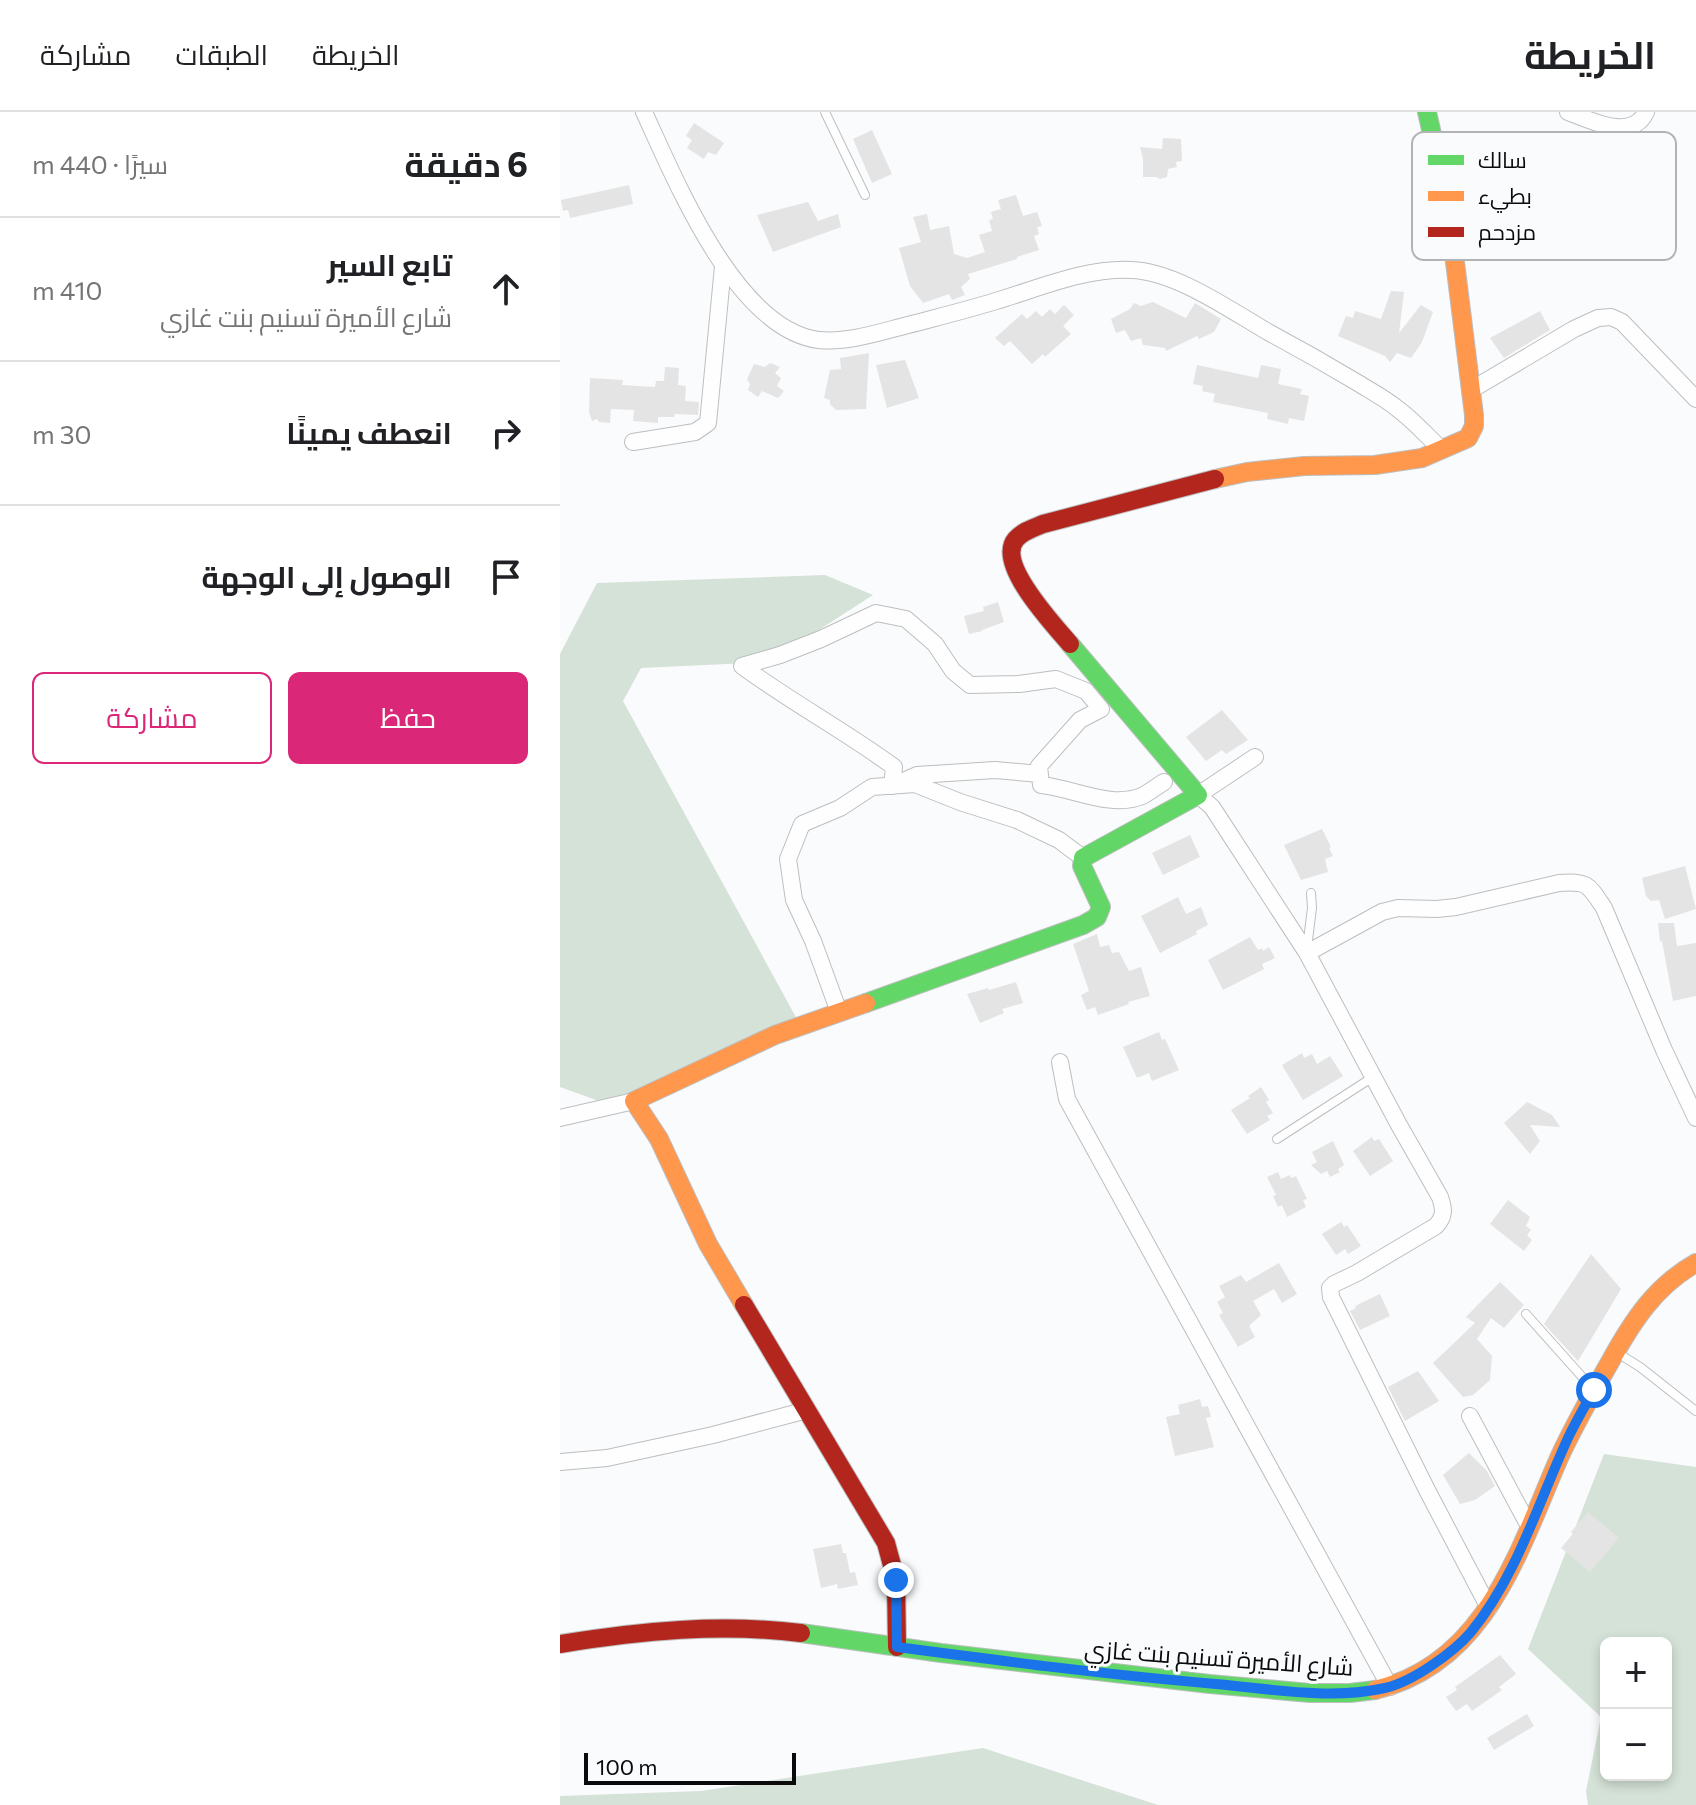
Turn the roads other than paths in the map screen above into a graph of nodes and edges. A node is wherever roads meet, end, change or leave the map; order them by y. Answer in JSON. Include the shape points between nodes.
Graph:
{"nodes":[{"id":1,"x":644,"y":112,"type":"edge"},
{"id":2,"x":825,"y":112,"type":"edge"},
{"id":3,"x":1427,"y":112,"type":"edge"},
{"id":4,"x":1568,"y":112,"type":"edge"},
{"id":5,"x":1646,"y":112,"type":"edge"},
{"id":6,"x":1431,"y":132,"type":"edge"},
{"id":7,"x":865,"y":195,"type":"dead end"},
{"id":8,"x":1455,"y":260,"type":"edge"},
{"id":9,"x":723,"y":266,"type":"junction"},
{"id":10,"x":1471,"y":390,"type":"junction"},
{"id":11,"x":1696,"y":399,"type":"edge"},
{"id":12,"x":633,"y":442,"type":"dead end"},
{"id":13,"x":1442,"y":450,"type":"junction"},
{"id":14,"x":1255,"y":757,"type":"dead end"},
{"id":15,"x":1040,"y":774,"type":"junction"},
{"id":16,"x":1164,"y":782,"type":"dead end"},
{"id":17,"x":892,"y":786,"type":"junction"},
{"id":18,"x":1198,"y":795,"type":"junction"},
{"id":19,"x":1083,"y":858,"type":"junction"},
{"id":20,"x":1311,"y":893,"type":"dead end"},
{"id":21,"x":1307,"y":953,"type":"junction"},
{"id":22,"x":839,"y":1012,"type":"junction"},
{"id":23,"x":1060,"y":1062,"type":"dead end"},
{"id":24,"x":1373,"y":1077,"type":"junction"},
{"id":25,"x":634,"y":1101,"type":"junction"},
{"id":26,"x":560,"y":1118,"type":"edge"},
{"id":27,"x":1696,"y":1118,"type":"edge"},
{"id":28,"x":1277,"y":1139,"type":"dead end"},
{"id":29,"x":1696,"y":1263,"type":"edge"},
{"id":30,"x":1526,"y":1314,"type":"dead end"},
{"id":31,"x":1616,"y":1351,"type":"junction"},
{"id":32,"x":1594,"y":1390,"type":"junction"},
{"id":33,"x":807,"y":1410,"type":"junction"},
{"id":34,"x":1696,"y":1411,"type":"edge"},
{"id":35,"x":1470,"y":1416,"type":"dead end"},
{"id":36,"x":560,"y":1462,"type":"edge"},
{"id":37,"x":1530,"y":1528,"type":"junction"},
{"id":38,"x":1489,"y":1608,"type":"junction"},
{"id":39,"x":560,"y":1644,"type":"edge"},
{"id":40,"x":897,"y":1647,"type":"junction"},
{"id":41,"x":1390,"y":1687,"type":"junction"}],
"edges":[{"from":1,"to":9,"type":"street"},
{"from":2,"to":7,"type":"lane"},
{"from":3,"to":6,"type":"street"},
{"from":4,"to":5,"type":"street","via":[[1631,127]]},
{"from":8,"to":10,"type":"street"},
{"from":9,"to":12,"type":"street","via":[[708,423],[695,432]]},
{"from":9,"to":13,"type":"street","via":[[771,318],[805,337],[829,340],[940,317],[1072,277],[1147,271],[1221,304],[1382,397]]},
{"from":10,"to":11,"type":"street","via":[[1604,317],[1622,322]]},
{"from":10,"to":13,"type":"street","via":[[1472,433]]},
{"from":13,"to":18,"type":"street","via":[[1385,464],[1247,472],[1043,524],[1014,540],[1013,567],[1033,599]]},
{"from":14,"to":18,"type":"street"},
{"from":15,"to":16,"type":"street","via":[[1041,785],[1115,800],[1141,796]]},
{"from":15,"to":17,"type":"street","via":[[995,770],[917,775]]},
{"from":15,"to":17,"type":"street","via":[[1039,766],[1080,720],[1101,709],[1086,691],[1056,679],[970,685],[906,619],[876,613],[742,666],[894,767]]},
{"from":17,"to":19,"type":"street","via":[[915,784],[1017,820]]},
{"from":17,"to":22,"type":"street","via":[[872,787],[802,824],[788,859],[794,900]]},
{"from":18,"to":19,"type":"street"},
{"from":18,"to":21,"type":"street","via":[[1212,807]]},
{"from":19,"to":22,"type":"street","via":[[1100,902],[1097,917]]},
{"from":20,"to":21,"type":"lane"},
{"from":21,"to":24,"type":"street"},
{"from":21,"to":27,"type":"street","via":[[1398,908],[1456,907],[1559,883],[1585,884],[1604,908]]},
{"from":22,"to":25,"type":"street","via":[[775,1035]]},
{"from":23,"to":41,"type":"street","via":[[1067,1099]]},
{"from":24,"to":28,"type":"lane"},
{"from":24,"to":38,"type":"street","via":[[1440,1197],[1444,1215],[1433,1228],[1334,1284],[1330,1294]]},
{"from":25,"to":26,"type":"street"},
{"from":25,"to":33,"type":"street","via":[[659,1139],[708,1244]]},
{"from":29,"to":31,"type":"street","name":"شارع الأميرة تسنيم بنت غازي","via":[[1654,1295]]},
{"from":30,"to":32,"type":"lane"},
{"from":31,"to":32,"type":"street","name":"شارع الأميرة تسنيم بنت غازي"},
{"from":31,"to":34,"type":"lane"},
{"from":32,"to":37,"type":"street","name":"شارع الأميرة تسنيم بنت غازي"},
{"from":33,"to":36,"type":"street","via":[[607,1458]]},
{"from":33,"to":40,"type":"street","via":[[886,1543],[896,1580]]},
{"from":35,"to":37,"type":"street"},
{"from":37,"to":38,"type":"street","name":"شارع الأميرة تسنيم بنت غازي"},
{"from":38,"to":41,"type":"street","name":"شارع الأميرة تسنيم بنت غازي","via":[[1442,1659]]},
{"from":39,"to":40,"type":"street","name":"شارع الأميرة تسنيم بنت غازي","via":[[658,1630],[719,1628],[811,1633]]},
{"from":40,"to":41,"type":"street","name":"شارع الأميرة تسنيم بنت غازي","via":[[1262,1689],[1340,1693]]}]}
